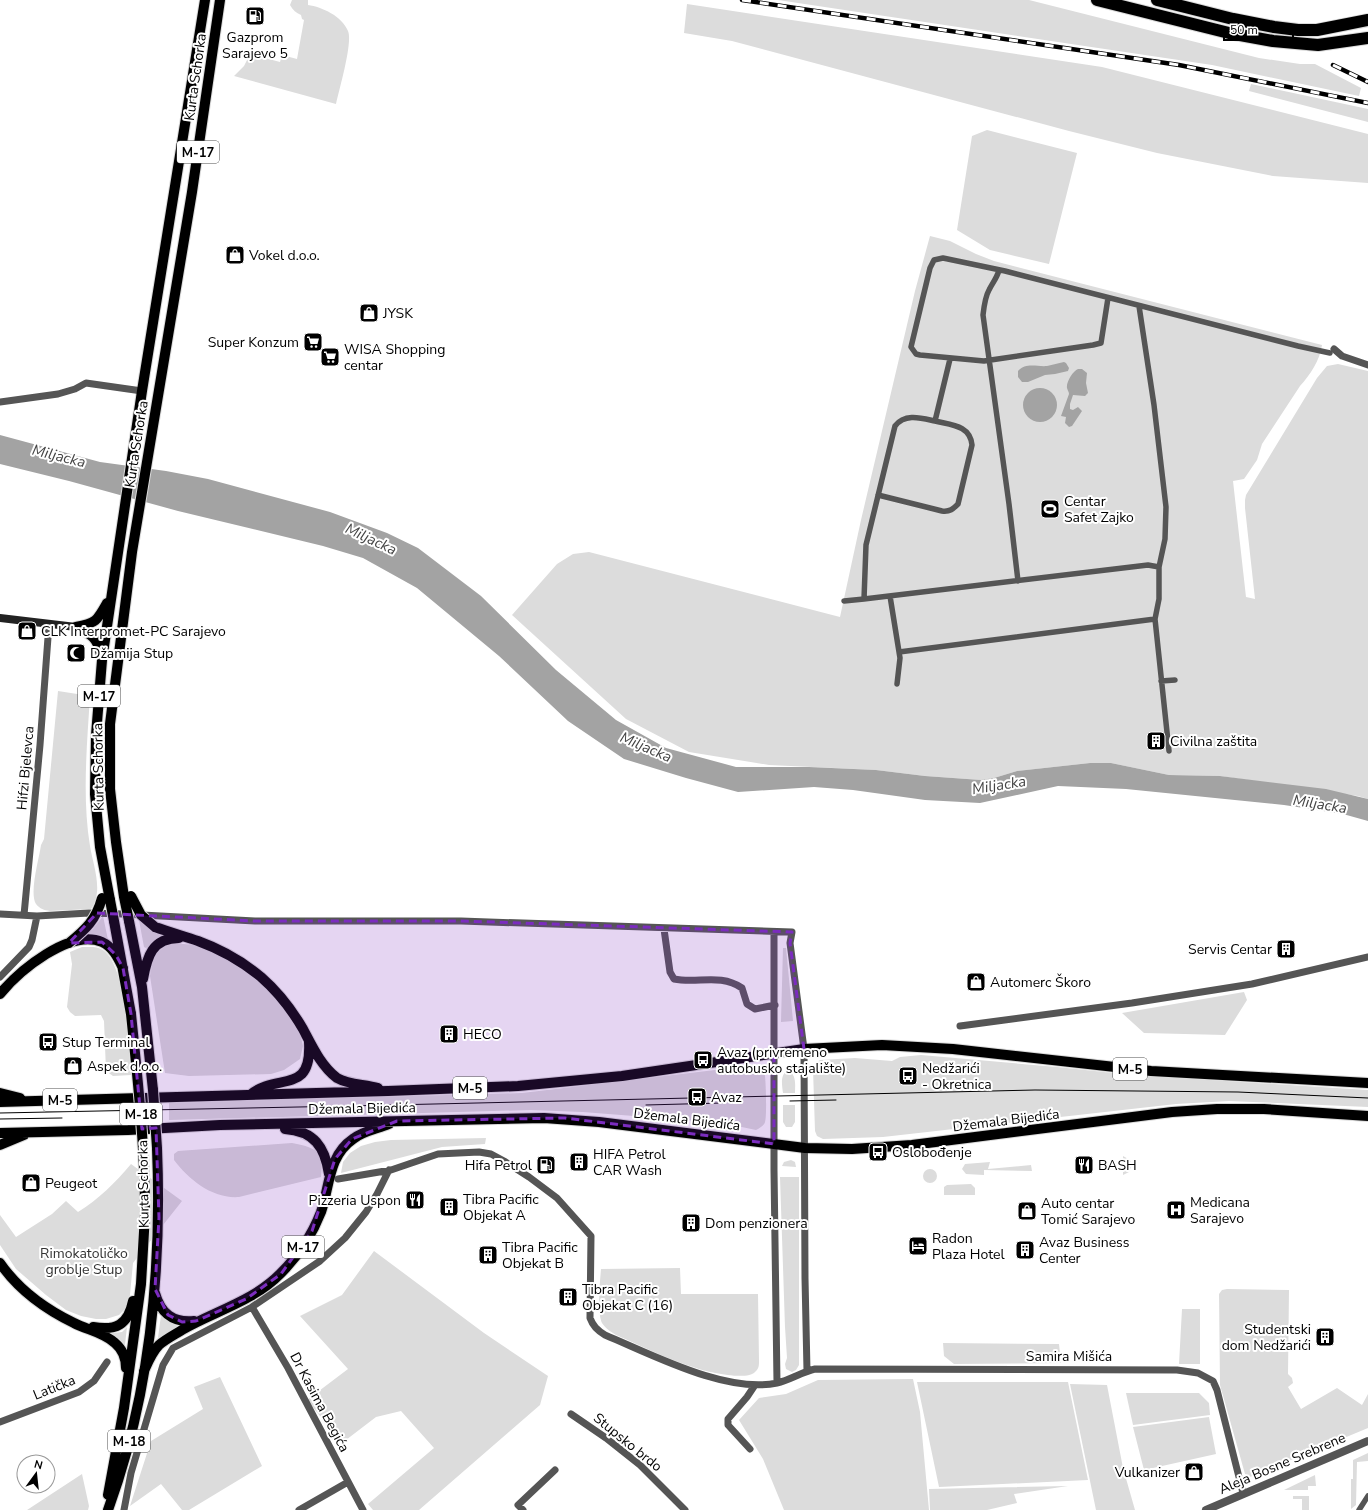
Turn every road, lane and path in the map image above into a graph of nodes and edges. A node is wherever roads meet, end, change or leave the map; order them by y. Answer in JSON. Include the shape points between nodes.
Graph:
{"nodes":[{"id":1,"x":204,"y":0,"type":"edge"},
{"id":2,"x":220,"y":0,"type":"edge"},
{"id":3,"x":1097,"y":0,"type":"edge"},
{"id":4,"x":1157,"y":0,"type":"edge"},
{"id":5,"x":1368,"y":20,"type":"edge"},
{"id":6,"x":1368,"y":38,"type":"edge"},
{"id":7,"x":999,"y":270,"type":"junction"},
{"id":8,"x":1108,"y":298,"type":"junction"},
{"id":9,"x":1139,"y":306,"type":"junction"},
{"id":10,"x":1332,"y":351,"type":"joint"},
{"id":11,"x":950,"y":358,"type":"junction"},
{"id":12,"x":988,"y":360,"type":"junction"},
{"id":13,"x":1368,"y":365,"type":"edge"},
{"id":14,"x":142,"y":391,"type":"junction"},
{"id":15,"x":0,"y":402,"type":"edge"},
{"id":16,"x":935,"y":421,"type":"junction"},
{"id":17,"x":878,"y":495,"type":"junction"},
{"id":18,"x":1159,"y":567,"type":"junction"},
{"id":19,"x":1018,"y":581,"type":"junction"},
{"id":20,"x":890,"y":596,"type":"junction"},
{"id":21,"x":110,"y":598,"type":"junction"},
{"id":22,"x":864,"y":599,"type":"junction"},
{"id":23,"x":844,"y":600,"type":"dead end"},
{"id":24,"x":0,"y":618,"type":"edge"},
{"id":25,"x":1155,"y":619,"type":"junction"},
{"id":26,"x":49,"y":624,"type":"junction"},
{"id":27,"x":76,"y":627,"type":"junction"},
{"id":28,"x":899,"y":652,"type":"junction"},
{"id":29,"x":102,"y":660,"type":"junction"},
{"id":30,"x":1176,"y":680,"type":"dead end"},
{"id":31,"x":1161,"y":681,"type":"junction"},
{"id":32,"x":897,"y":684,"type":"dead end"},
{"id":33,"x":1169,"y":751,"type":"dead end"},
{"id":34,"x":105,"y":878,"type":"joint"},
{"id":35,"x":128,"y":896,"type":"junction"},
{"id":36,"x":106,"y":899,"type":"junction"},
{"id":37,"x":0,"y":914,"type":"edge"},
{"id":38,"x":24,"y":915,"type":"junction"},
{"id":39,"x":36,"y":916,"type":"junction"},
{"id":40,"x":664,"y":929,"type":"junction"},
{"id":41,"x":774,"y":933,"type":"junction"},
{"id":42,"x":185,"y":938,"type":"junction"},
{"id":43,"x":70,"y":943,"type":"junction"},
{"id":44,"x":1368,"y":957,"type":"edge"},
{"id":45,"x":123,"y":968,"type":"junction"},
{"id":46,"x":0,"y":977,"type":"edge"},
{"id":47,"x":142,"y":987,"type":"junction"},
{"id":48,"x":0,"y":994,"type":"edge"},
{"id":49,"x":775,"y":1005,"type":"junction"},
{"id":50,"x":960,"y":1026,"type":"dead end"},
{"id":51,"x":309,"y":1042,"type":"junction"},
{"id":52,"x":804,"y":1049,"type":"junction"},
{"id":53,"x":774,"y":1053,"type":"junction"},
{"id":54,"x":1368,"y":1083,"type":"edge"},
{"id":55,"x":388,"y":1092,"type":"junction"},
{"id":56,"x":0,"y":1093,"type":"edge"},
{"id":57,"x":249,"y":1096,"type":"junction"},
{"id":58,"x":30,"y":1101,"type":"junction"},
{"id":59,"x":0,"y":1102,"type":"edge"},
{"id":60,"x":1368,"y":1116,"type":"edge"},
{"id":61,"x":397,"y":1121,"type":"junction"},
{"id":62,"x":237,"y":1125,"type":"junction"},
{"id":63,"x":0,"y":1133,"type":"edge"},
{"id":64,"x":27,"y":1133,"type":"junction"},
{"id":65,"x":774,"y":1144,"type":"junction"},
{"id":66,"x":0,"y":1145,"type":"edge"},
{"id":67,"x":805,"y":1148,"type":"junction"},
{"id":68,"x":389,"y":1170,"type":"junction"},
{"id":69,"x":334,"y":1177,"type":"junction"},
{"id":70,"x":0,"y":1263,"type":"edge"},
{"id":71,"x":141,"y":1284,"type":"junction"},
{"id":72,"x":154,"y":1289,"type":"junction"},
{"id":73,"x":249,"y":1303,"type":"junction"},
{"id":74,"x":196,"y":1321,"type":"junction"},
{"id":75,"x":75,"y":1324,"type":"junction"},
{"id":76,"x":108,"y":1362,"type":"dead end"},
{"id":77,"x":144,"y":1371,"type":"junction"},
{"id":78,"x":807,"y":1371,"type":"junction"},
{"id":79,"x":777,"y":1383,"type":"junction"},
{"id":80,"x":126,"y":1384,"type":"junction"},
{"id":81,"x":755,"y":1385,"type":"junction"},
{"id":82,"x":571,"y":1414,"type":"dead end"},
{"id":83,"x":0,"y":1422,"type":"edge"},
{"id":84,"x":1368,"y":1441,"type":"edge"},
{"id":85,"x":750,"y":1449,"type":"dead end"},
{"id":86,"x":555,"y":1470,"type":"dead end"},
{"id":87,"x":348,"y":1482,"type":"junction"},
{"id":88,"x":1243,"y":1493,"type":"junction"},
{"id":89,"x":1368,"y":1496,"type":"edge"},
{"id":90,"x":360,"y":1509,"type":"edge"},
{"id":91,"x":107,"y":1510,"type":"edge"},
{"id":92,"x":124,"y":1510,"type":"edge"},
{"id":93,"x":299,"y":1510,"type":"edge"},
{"id":94,"x":523,"y":1510,"type":"edge"},
{"id":95,"x":685,"y":1510,"type":"edge"},
{"id":96,"x":1206,"y":1510,"type":"edge"},
{"id":97,"x":1359,"y":1510,"type":"edge"}],
"edges":[{"from":1,"to":14,"type":"main road","name":"Kurta Schorka","number":"M-17"},
{"from":2,"to":35,"type":"main road","name":"Kurta Schorka","number":"M-17","via":[[192,192],[130,568],[110,724],[110,789],[122,882]]},
{"from":3,"to":6,"type":"highway","via":[[1229,33],[1273,41],[1318,45]]},
{"from":4,"to":5,"type":"highway","via":[[1233,19],[1298,30],[1339,27]]},
{"from":7,"to":8,"type":"street"},
{"from":7,"to":11,"type":"street","via":[[944,258],[932,263],[911,346],[920,356]]},
{"from":7,"to":12,"type":"street","via":[[997,278],[987,292],[984,306]]},
{"from":8,"to":9,"type":"street"},
{"from":8,"to":12,"type":"street","via":[[1101,343]]},
{"from":9,"to":10,"type":"street"},
{"from":9,"to":18,"type":"street","via":[[1165,497],[1165,539]]},
{"from":10,"to":13,"type":"street"},
{"from":11,"to":12,"type":"street"},
{"from":11,"to":16,"type":"street"},
{"from":12,"to":19,"type":"street"},
{"from":14,"to":15,"type":"street","via":[[86,383],[58,394]]},
{"from":14,"to":21,"type":"main road","name":"Kurta Schorka","number":"M-17"},
{"from":16,"to":17,"type":"street","via":[[909,418],[902,419],[895,426]]},
{"from":16,"to":17,"type":"street","via":[[962,428],[971,438],[972,445],[958,504],[948,512]]},
{"from":17,"to":22,"type":"street","via":[[866,545]]},
{"from":18,"to":19,"type":"street","via":[[1148,565]]},
{"from":18,"to":25,"type":"street","via":[[1159,599]]},
{"from":19,"to":20,"type":"street"},
{"from":20,"to":22,"type":"street"},
{"from":20,"to":28,"type":"street"},
{"from":21,"to":27,"type":"main road","via":[[100,616],[92,624]]},
{"from":21,"to":29,"type":"main road","name":"Kurta Schorka","number":"M-17"},
{"from":22,"to":23,"type":"street"},
{"from":24,"to":26,"type":"main road"},
{"from":25,"to":28,"type":"street"},
{"from":25,"to":31,"type":"street"},
{"from":26,"to":27,"type":"main road"},
{"from":26,"to":38,"type":"street","name":"Hifzi Bjelevca"},
{"from":27,"to":29,"type":"main road","via":[[97,640]]},
{"from":28,"to":32,"type":"street"},
{"from":29,"to":34,"type":"main road","name":"Kurta Schorka","number":"M-17","via":[[96,735],[95,794]]},
{"from":30,"to":31,"type":"street"},
{"from":31,"to":33,"type":"street"},
{"from":34,"to":36,"type":"main road","name":"Kurta Schorka","number":"M-18"},
{"from":35,"to":42,"type":"main road","bridge":true,"via":[[141,915],[155,927]]},
{"from":35,"to":47,"type":"main road","name":"Kurta Schorka","number":"M-17","bridge":true,"via":[[129,921]]},
{"from":36,"to":43,"type":"main road","bridge":true,"via":[[91,923]]},
{"from":36,"to":45,"type":"main road","name":"Kurta Schorka","number":"M-18","bridge":true,"via":[[114,922]]},
{"from":37,"to":38,"type":"street"},
{"from":38,"to":39,"type":"street"},
{"from":39,"to":40,"type":"street","via":[[123,914],[255,921],[461,921]]},
{"from":39,"to":46,"type":"street","via":[[30,947]]},
{"from":40,"to":41,"type":"street"},
{"from":40,"to":49,"type":"street","via":[[670,972],[674,979],[730,981],[742,988],[747,1004],[755,1009]]},
{"from":41,"to":49,"type":"street"},
{"from":41,"to":52,"type":"street","via":[[792,932],[790,943]]},
{"from":42,"to":47,"type":"main road","via":[[167,939],[153,948],[145,964]]},
{"from":42,"to":51,"type":"main road","via":[[199,941],[228,955],[260,976],[293,1014]]},
{"from":43,"to":45,"type":"main road","via":[[85,940],[102,942],[109,946]]},
{"from":43,"to":48,"type":"main road","via":[[35,961]]},
{"from":44,"to":50,"type":"street","via":[[1252,984]]},
{"from":45,"to":71,"type":"main road","name":"Kurta Schorka","number":"M-18","bridge":true,"via":[[140,1092],[145,1214]]},
{"from":47,"to":72,"type":"main road","name":"Kurta Schorka","number":"M-17","bridge":true,"via":[[157,1148],[159,1218]]},
{"from":49,"to":53,"type":"street"},
{"from":51,"to":55,"type":"main road","via":[[324,1064],[338,1078]]},
{"from":51,"to":57,"type":"main road","via":[[308,1059],[303,1073],[298,1078],[262,1087]]},
{"from":52,"to":53,"type":"main road","name":"Džemala Bijedića","number":"M-5"},
{"from":52,"to":54,"type":"main road","name":"Džemala Bijedića","number":"M-5","via":[[882,1045],[924,1046],[1150,1070]]},
{"from":52,"to":67,"type":"street"},
{"from":53,"to":55,"type":"main road","name":"Džemala Bijedića","number":"M-5","via":[[589,1080]]},
{"from":53,"to":65,"type":"street"},
{"from":55,"to":57,"type":"main road","name":"Džemala Bijedića","number":"M-5"},
{"from":56,"to":58,"type":"main road"},
{"from":57,"to":58,"type":"main road","name":"Džemala Bijedića","number":"M-5"},
{"from":58,"to":59,"type":"main road","name":"Džemala Bijedića","number":"M-5"},
{"from":60,"to":67,"type":"main road","name":"Džemala Bijedića","number":"M-5","via":[[1217,1109],[1172,1112],[912,1145]]},
{"from":61,"to":62,"type":"main road","name":"Džemala Bijedića","number":"M-5"},
{"from":61,"to":65,"type":"main road","name":"Džemala Bijedića","number":"M-5","via":[[565,1118]]},
{"from":61,"to":69,"type":"main road","via":[[352,1139],[335,1159]]},
{"from":62,"to":64,"type":"main road","name":"Džemala Bijedića","number":"M-17"},
{"from":62,"to":69,"type":"main road","number":"M-17","via":[[298,1130],[309,1136],[323,1151]]},
{"from":63,"to":64,"type":"main road","name":"Džemala Bijedića","number":"M-17"},
{"from":64,"to":66,"type":"main road"},
{"from":65,"to":67,"type":"main road","name":"Džemala Bijedića","number":"M-5"},
{"from":65,"to":79,"type":"street"},
{"from":67,"to":78,"type":"street"},
{"from":68,"to":69,"type":"street","name":"Samira Mišića"},
{"from":68,"to":73,"type":"street","via":[[378,1194],[345,1238],[320,1260]]},
{"from":68,"to":81,"type":"street","name":"Samira Mišića","via":[[438,1154],[479,1152],[491,1154],[504,1161],[557,1198],[591,1236],[590,1318],[597,1330],[699,1374]]},
{"from":69,"to":73,"type":"main road","number":"M-17","via":[[304,1245],[281,1274]]},
{"from":70,"to":75,"type":"main road","via":[[24,1290],[41,1304]]},
{"from":71,"to":75,"type":"main road","via":[[135,1294],[131,1311],[117,1326],[108,1328]]},
{"from":71,"to":80,"type":"main road","name":"Kurta Schorka","number":"M-18"},
{"from":72,"to":74,"type":"main road","number":"M-17","via":[[168,1315],[182,1322]]},
{"from":72,"to":77,"type":"main road","name":"Kurta Schorka","number":"M-18"},
{"from":73,"to":74,"type":"main road","number":"M-17"},
{"from":73,"to":87,"type":"street","name":"Dr Kasima Begića","via":[[288,1368]]},
{"from":73,"to":92,"type":"street","via":[[173,1348],[168,1356],[160,1373],[131,1473]]},
{"from":74,"to":77,"type":"main road","via":[[161,1344]]},
{"from":75,"to":80,"type":"main road","via":[[105,1336],[115,1343],[126,1359]]},
{"from":76,"to":83,"type":"street","name":"Latička","via":[[94,1381],[79,1392]]},
{"from":77,"to":91,"type":"main road","name":"Kurta Schorka","number":"M-18","via":[[126,1454]]},
{"from":78,"to":79,"type":"street","name":"Samira Mišića"},
{"from":78,"to":88,"type":"street","name":"Samira Mišića","via":[[1104,1369],[1177,1370],[1198,1373],[1213,1381],[1217,1390]]},
{"from":79,"to":81,"type":"street","name":"Samira Mišića"},
{"from":80,"to":91,"type":"main road","name":"Kurta Schorka","number":"M-18"},
{"from":81,"to":85,"type":"street","via":[[727,1422]]},
{"from":82,"to":95,"type":"street","name":"Stupsko brdo","via":[[640,1465]]},
{"from":84,"to":88,"type":"street","name":"Aleja Bosne Srebrene"},
{"from":86,"to":94,"type":"street","via":[[518,1505]]},
{"from":87,"to":90,"type":"street","name":"Dr Kasima Begića"},
{"from":87,"to":93,"type":"street"},
{"from":88,"to":96,"type":"street","name":"Aleja Bosne Srebrene"},
{"from":89,"to":97,"type":"street"}]}
